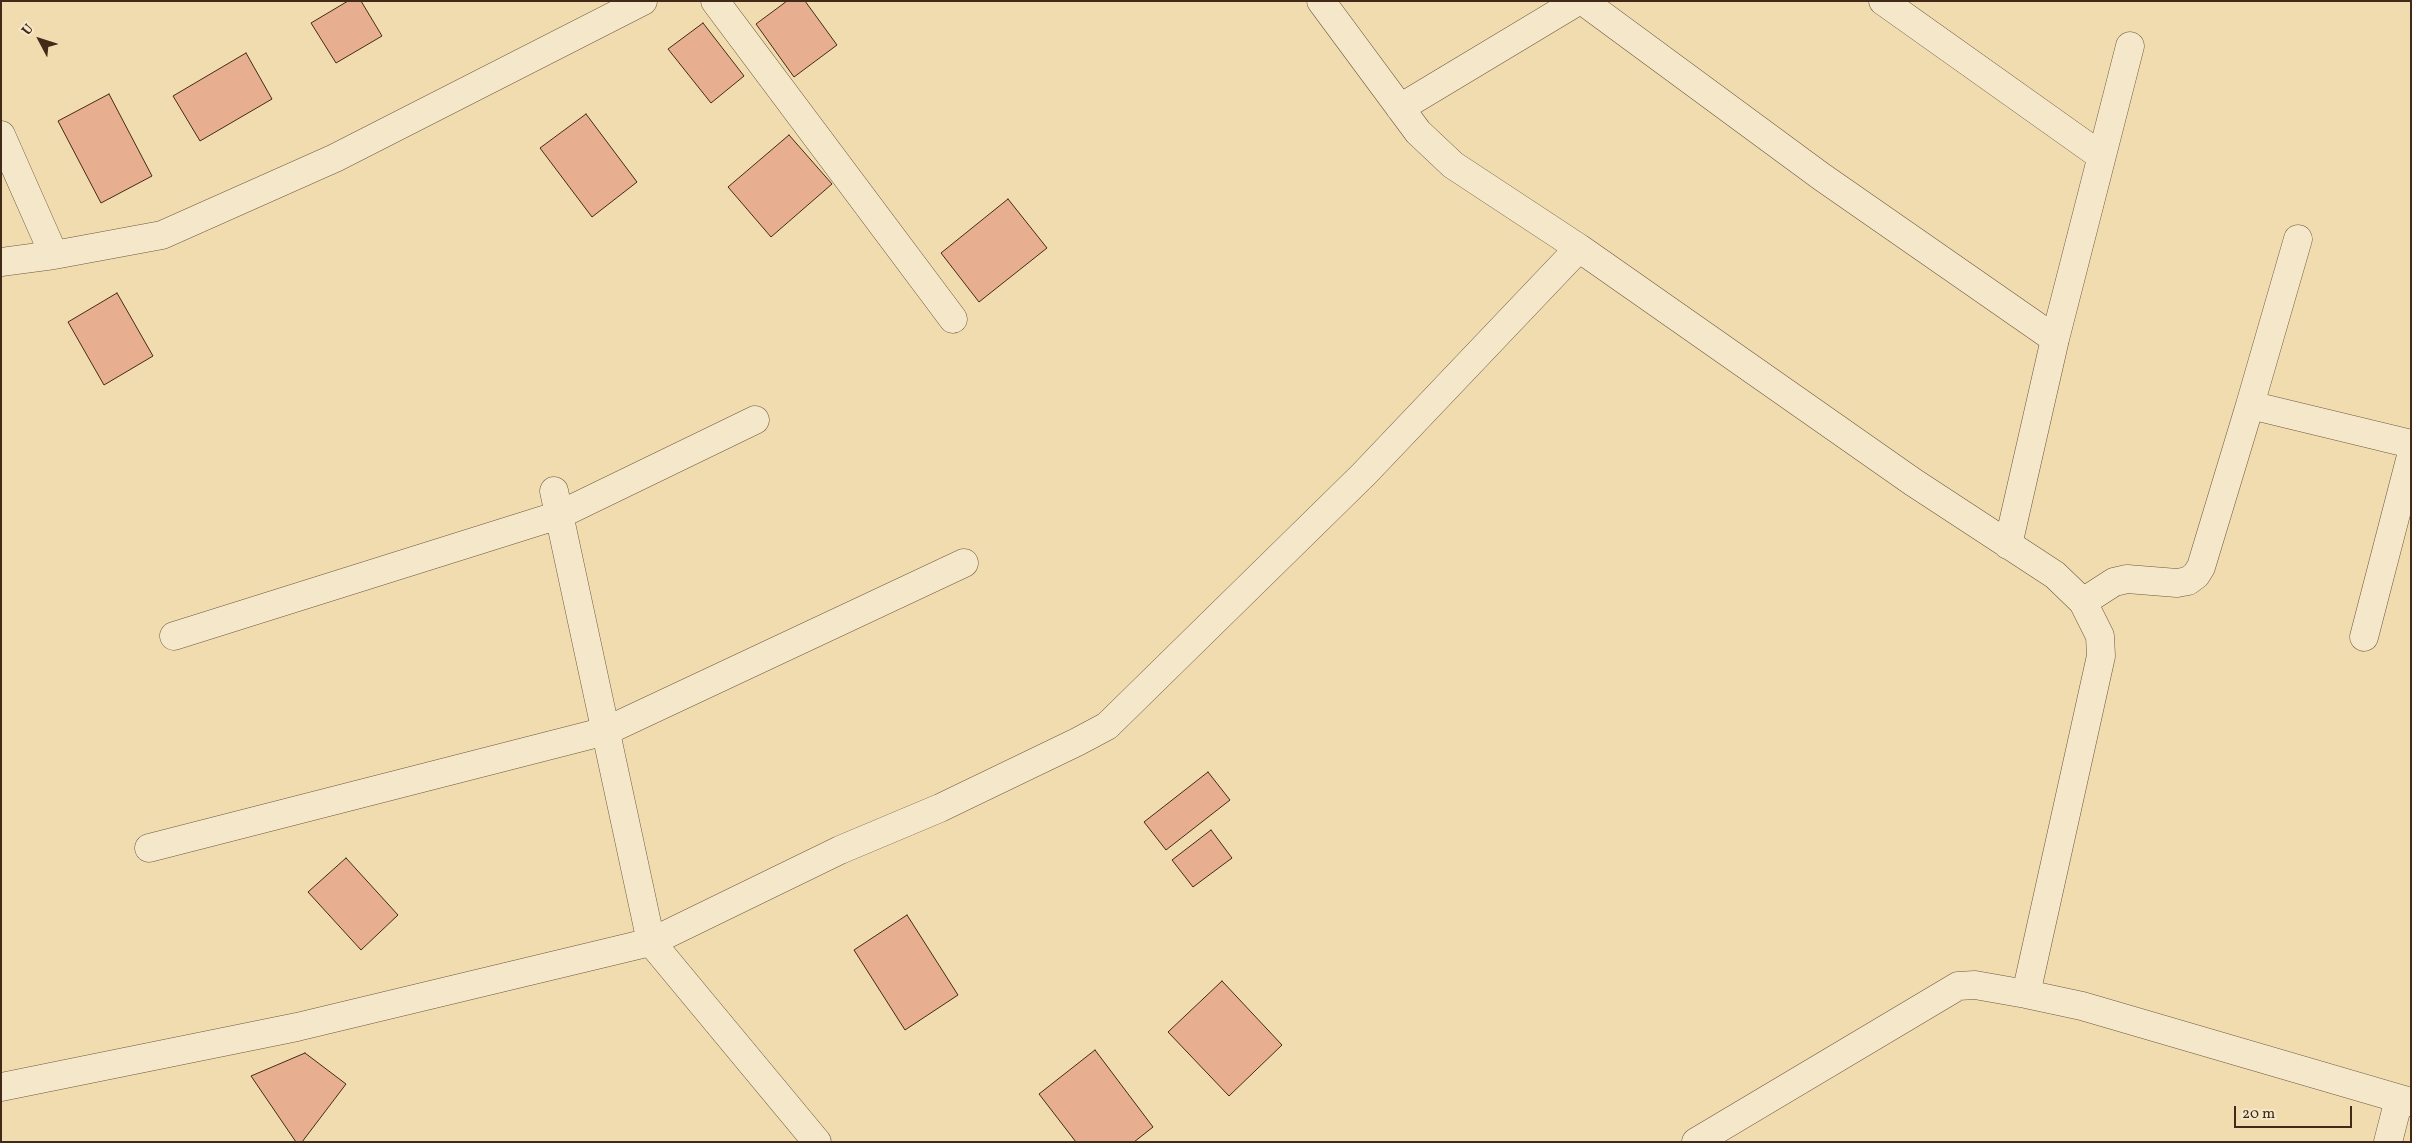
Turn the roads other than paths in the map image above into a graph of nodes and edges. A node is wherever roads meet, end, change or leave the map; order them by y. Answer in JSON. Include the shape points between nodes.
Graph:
{"nodes":[{"id":1,"x":643,"y":1,"type":"edge"},
{"id":2,"x":715,"y":1,"type":"edge"},
{"id":3,"x":1321,"y":1,"type":"edge"},
{"id":4,"x":1578,"y":1,"type":"edge"},
{"id":5,"x":1583,"y":1,"type":"edge"},
{"id":6,"x":1883,"y":1,"type":"edge"},
{"id":7,"x":2130,"y":46,"type":"dead end"},
{"id":8,"x":1400,"y":108,"type":"junction"},
{"id":9,"x":1,"y":135,"type":"edge"},
{"id":10,"x":2101,"y":156,"type":"junction"},
{"id":11,"x":2298,"y":239,"type":"dead end"},
{"id":12,"x":1578,"y":248,"type":"junction"},
{"id":13,"x":54,"y":255,"type":"junction"},
{"id":14,"x":1,"y":262,"type":"edge"},
{"id":15,"x":953,"y":319,"type":"dead end"},
{"id":16,"x":2055,"y":339,"type":"junction"},
{"id":17,"x":2250,"y":405,"type":"junction"},
{"id":18,"x":755,"y":420,"type":"dead end"},
{"id":19,"x":2411,"y":444,"type":"edge"},
{"id":20,"x":2411,"y":456,"type":"edge"},
{"id":21,"x":557,"y":503,"type":"junction"},
{"id":22,"x":2008,"y":545,"type":"junction"},
{"id":23,"x":964,"y":563,"type":"dead end"},
{"id":24,"x":2083,"y":602,"type":"junction"},
{"id":25,"x":174,"y":636,"type":"dead end"},
{"id":26,"x":2364,"y":637,"type":"dead end"},
{"id":27,"x":606,"y":731,"type":"junction"},
{"id":28,"x":149,"y":848,"type":"dead end"},
{"id":29,"x":651,"y":942,"type":"junction"},
{"id":30,"x":2026,"y":994,"type":"junction"},
{"id":31,"x":1,"y":1087,"type":"edge"},
{"id":32,"x":2405,"y":1100,"type":"edge"},
{"id":33,"x":817,"y":1142,"type":"edge"},
{"id":34,"x":1696,"y":1142,"type":"edge"},
{"id":35,"x":2388,"y":1142,"type":"edge"}],
"edges":[{"from":1,"to":13,"type":"street","via":[[335,158],[162,236]]},
{"from":2,"to":15,"type":"street"},
{"from":3,"to":8,"type":"street"},
{"from":4,"to":8,"type":"street"},
{"from":5,"to":16,"type":"street","via":[[1822,177]]},
{"from":6,"to":10,"type":"street"},
{"from":7,"to":10,"type":"street"},
{"from":8,"to":12,"type":"street","via":[[1418,132],[1453,164]]},
{"from":9,"to":13,"type":"street"},
{"from":10,"to":16,"type":"street"},
{"from":11,"to":17,"type":"street"},
{"from":12,"to":22,"type":"street"},
{"from":12,"to":29,"type":"street","via":[[1364,474],[1107,726],[940,808],[840,850]]},
{"from":13,"to":14,"type":"street"},
{"from":16,"to":22,"type":"street"},
{"from":17,"to":19,"type":"street"},
{"from":17,"to":24,"type":"street","via":[[2196,575],[2177,583],[2127,579],[2114,582]]},
{"from":18,"to":21,"type":"street"},
{"from":20,"to":26,"type":"street"},
{"from":21,"to":25,"type":"street"},
{"from":21,"to":27,"type":"street"},
{"from":22,"to":24,"type":"street","via":[[2055,575]]},
{"from":23,"to":27,"type":"street"},
{"from":24,"to":30,"type":"street","via":[[2100,636],[2101,656]]},
{"from":27,"to":28,"type":"street"},
{"from":27,"to":29,"type":"street"},
{"from":29,"to":31,"type":"street","via":[[297,1027]]},
{"from":29,"to":33,"type":"street"},
{"from":30,"to":32,"type":"street","via":[[2082,1006]]},
{"from":30,"to":34,"type":"street","via":[[1975,985],[1958,986]]},
{"from":32,"to":35,"type":"street"}]}
